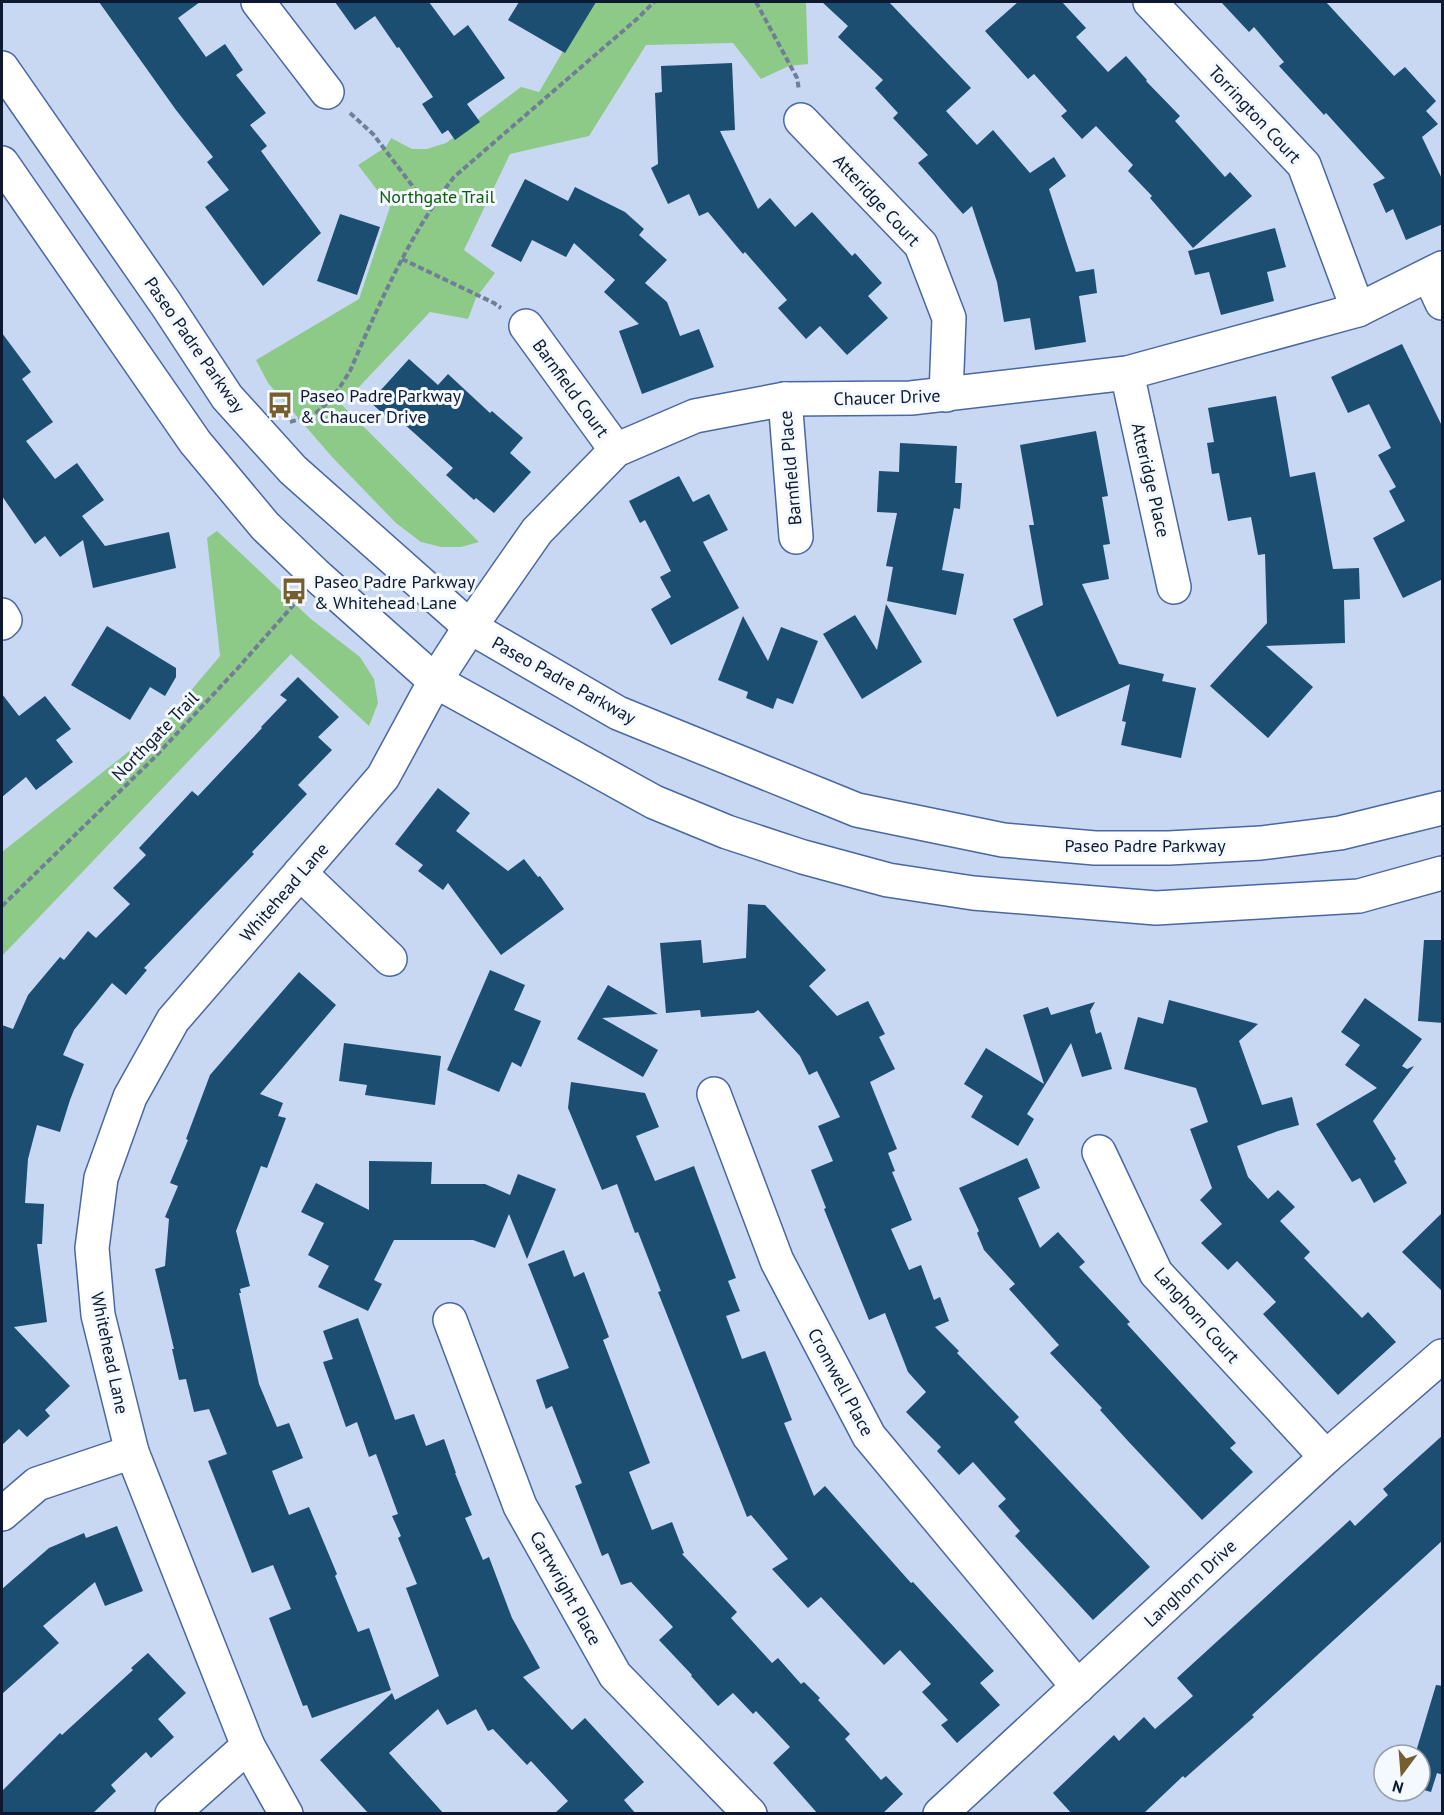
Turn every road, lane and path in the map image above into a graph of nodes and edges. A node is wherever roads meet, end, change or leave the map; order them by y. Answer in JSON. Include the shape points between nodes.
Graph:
{"nodes":[{"id":1,"x":258,"y":2,"type":"edge"},
{"id":2,"x":654,"y":2,"type":"edge"},
{"id":3,"x":756,"y":2,"type":"edge"},
{"id":4,"x":1150,"y":2,"type":"edge"},
{"id":5,"x":2,"y":68,"type":"edge"},
{"id":6,"x":327,"y":92,"type":"joint"},
{"id":7,"x":801,"y":120,"type":"joint"},
{"id":8,"x":2,"y":164,"type":"edge"},
{"id":9,"x":430,"y":209,"type":"junction"},
{"id":10,"x":402,"y":259,"type":"junction"},
{"id":11,"x":1438,"y":282,"type":"edge"},
{"id":12,"x":1358,"y":310,"type":"junction"},
{"id":13,"x":526,"y":326,"type":"joint"},
{"id":14,"x":1127,"y":373,"type":"junction"},
{"id":15,"x":946,"y":395,"type":"junction"},
{"id":16,"x":785,"y":399,"type":"junction"},
{"id":17,"x":258,"y":430,"type":"junction"},
{"id":18,"x":616,"y":450,"type":"junction"},
{"id":19,"x":796,"y":537,"type":"dead end"},
{"id":20,"x":315,"y":574,"type":"junction"},
{"id":21,"x":1174,"y":587,"type":"dead end"},
{"id":22,"x":2,"y":615,"type":"edge"},
{"id":23,"x":2,"y":623,"type":"edge"},
{"id":24,"x":470,"y":627,"type":"junction"},
{"id":25,"x":435,"y":681,"type":"junction"},
{"id":26,"x":1443,"y":808,"type":"edge"},
{"id":27,"x":300,"y":873,"type":"junction"},
{"id":28,"x":1443,"y":873,"type":"edge"},
{"id":29,"x":2,"y":906,"type":"edge"},
{"id":30,"x":390,"y":959,"type":"dead end"},
{"id":31,"x":714,"y":1094,"type":"dead end"},
{"id":32,"x":1099,"y":1152,"type":"dead end"},
{"id":33,"x":450,"y":1320,"type":"dead end"},
{"id":34,"x":1443,"y":1356,"type":"edge"},
{"id":35,"x":132,"y":1452,"type":"junction"},
{"id":36,"x":1326,"y":1457,"type":"junction"},
{"id":37,"x":2,"y":1514,"type":"edge"},
{"id":38,"x":1078,"y":1687,"type":"junction"},
{"id":39,"x":248,"y":1746,"type":"junction"},
{"id":40,"x":172,"y":1814,"type":"edge"},
{"id":41,"x":286,"y":1814,"type":"edge"},
{"id":42,"x":750,"y":1814,"type":"edge"},
{"id":43,"x":940,"y":1814,"type":"edge"}],
"edges":[{"from":1,"to":6,"type":"street"},
{"from":2,"to":9,"type":"path","via":[[454,177]]},
{"from":3,"to":7,"type":"path","via":[[797,78]]},
{"from":4,"to":12,"type":"street","name":"Torrington Court","via":[[1304,165]]},
{"from":5,"to":17,"type":"street","name":"Paseo Padre Parkway","via":[[227,397]]},
{"from":6,"to":9,"type":"path","via":[[373,134]]},
{"from":7,"to":15,"type":"street","name":"Atteridge Court","via":[[921,245],[949,318]]},
{"from":8,"to":20,"type":"street","via":[[195,442],[265,526]]},
{"from":9,"to":10,"type":"path"},
{"from":10,"to":13,"type":"path","via":[[494,303]]},
{"from":10,"to":17,"type":"path","via":[[350,371],[329,401],[310,416]]},
{"from":11,"to":12,"type":"street","name":"Chaucer Drive"},
{"from":12,"to":14,"type":"street","name":"Chaucer Drive"},
{"from":13,"to":18,"type":"street","name":"Barnfield Court"},
{"from":14,"to":15,"type":"street","name":"Chaucer Drive"},
{"from":14,"to":21,"type":"street","name":"Atteridge Place"},
{"from":15,"to":16,"type":"street","name":"Chaucer Drive"},
{"from":16,"to":18,"type":"street","name":"Chaucer Drive","via":[[695,416]]},
{"from":16,"to":19,"type":"street","name":"Barnfield Place"},
{"from":17,"to":24,"type":"street","name":"Paseo Padre Parkway","via":[[293,470]]},
{"from":18,"to":24,"type":"street","name":"Chaucer Drive","via":[[537,531]]},
{"from":20,"to":25,"type":"street"},
{"from":20,"to":29,"type":"path","name":"Northgate Trail","via":[[293,607],[190,721]]},
{"from":22,"to":23,"type":"street"},
{"from":24,"to":25,"type":"street","name":"Chaucer Drive"},
{"from":24,"to":26,"type":"street","name":"Paseo Padre Parkway","via":[[618,713],[857,810],[1003,840],[1106,848],[1261,843],[1340,833]]},
{"from":25,"to":27,"type":"street","name":"Whitehead Lane","via":[[383,777]]},
{"from":25,"to":28,"type":"street","via":[[654,802],[727,832],[888,880],[973,892],[1156,908],[1359,896]]},
{"from":27,"to":30,"type":"street"},
{"from":27,"to":35,"type":"street","name":"Whitehead Lane","via":[[173,1020],[130,1097],[101,1178],[92,1248],[98,1315]]},
{"from":31,"to":38,"type":"street","name":"Cromwell Place","via":[[777,1261],[868,1436]]},
{"from":32,"to":36,"type":"street","name":"Langhorn Court","via":[[1156,1273]]},
{"from":33,"to":42,"type":"street","name":"Cartwright Place","via":[[520,1506],[615,1676]]},
{"from":34,"to":36,"type":"street","name":"Langhorn Drive"},
{"from":35,"to":37,"type":"street","via":[[37,1484]]},
{"from":35,"to":39,"type":"street","name":"Whitehead Lane"},
{"from":36,"to":38,"type":"street","name":"Langhorn Drive"},
{"from":38,"to":43,"type":"street","name":"Langhorn Drive"},
{"from":39,"to":40,"type":"street"},
{"from":39,"to":41,"type":"street","name":"Whitehead Lane"}]}
